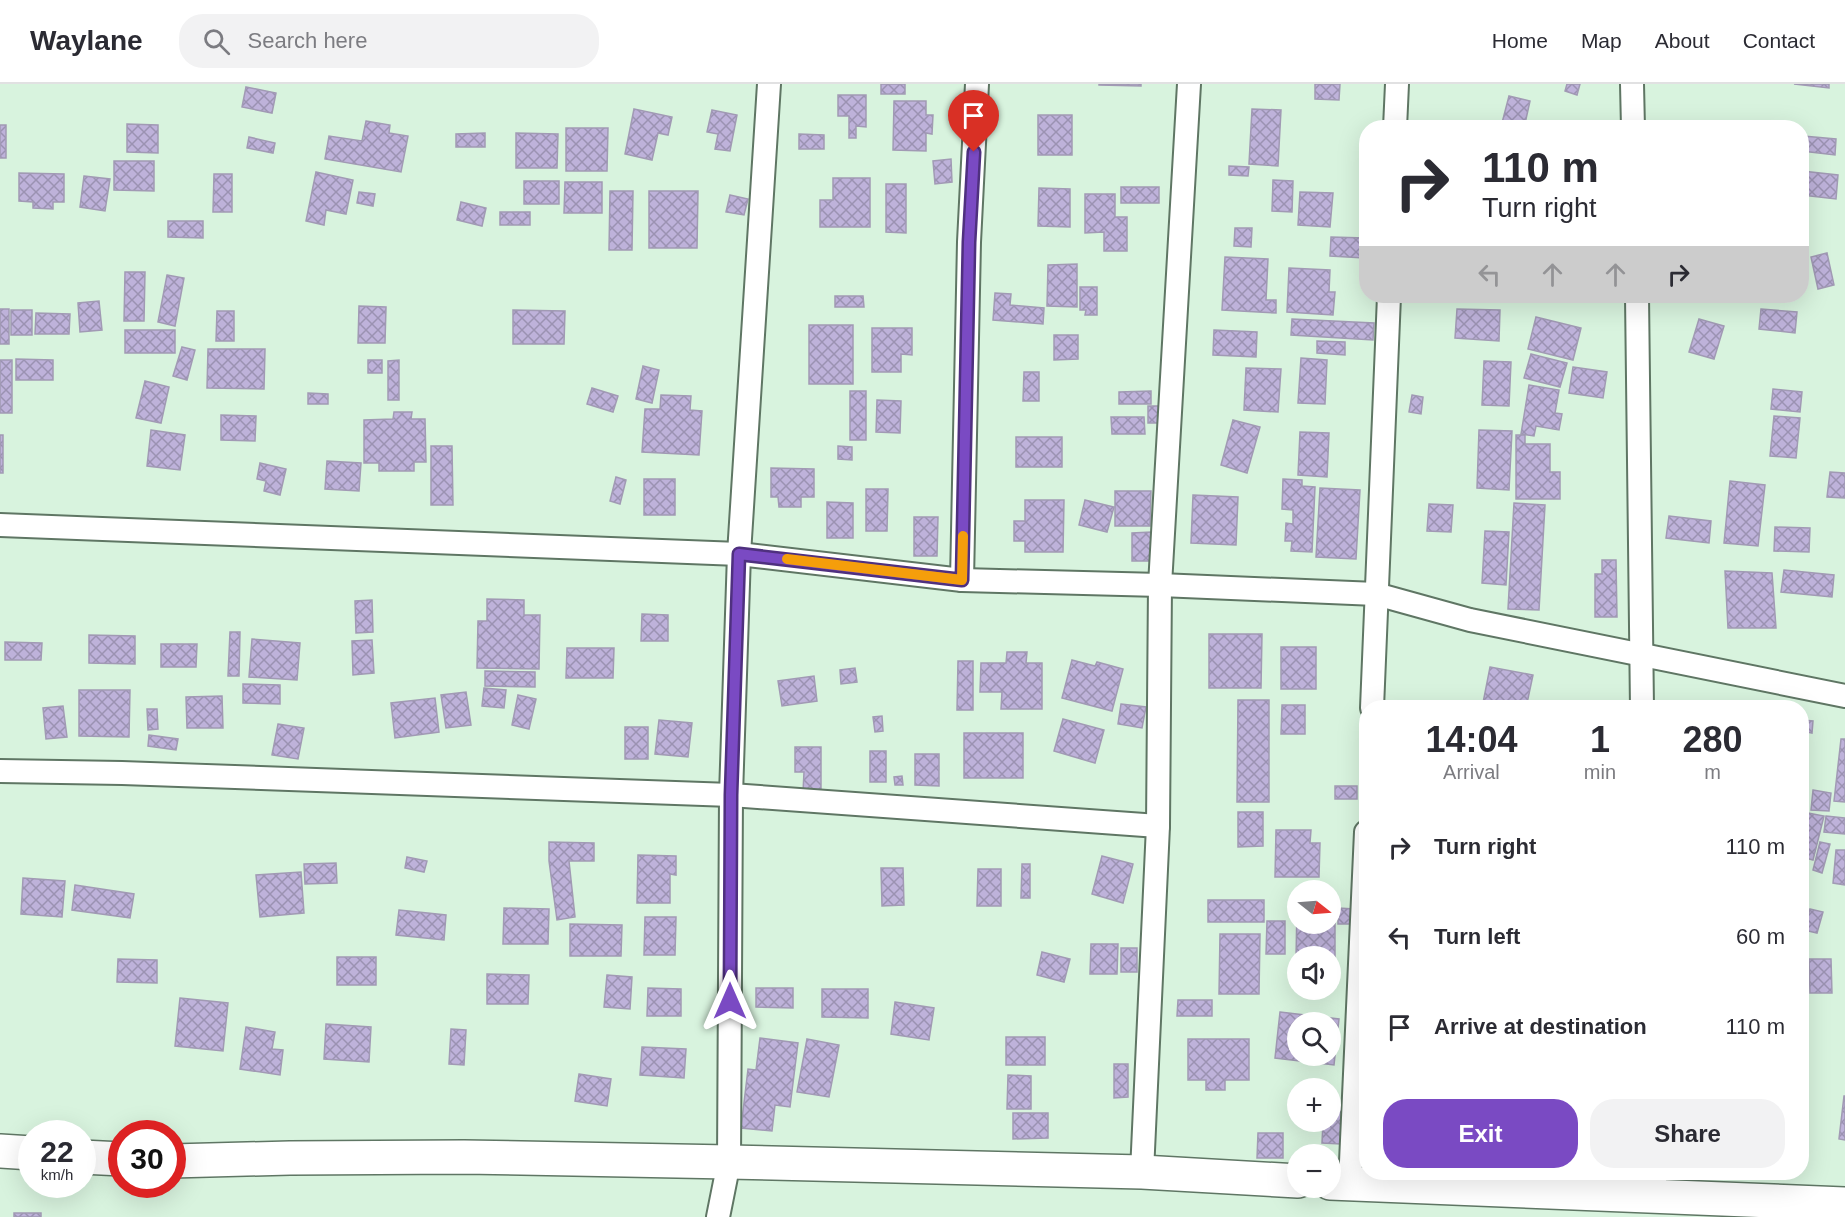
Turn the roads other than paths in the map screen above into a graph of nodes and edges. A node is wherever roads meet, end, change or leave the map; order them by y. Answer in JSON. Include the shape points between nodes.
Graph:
{"nodes":[{"id":1,"x":769,"y":84,"type":"edge"},
{"id":2,"x":977,"y":84,"type":"edge"},
{"id":3,"x":1189,"y":84,"type":"edge"},
{"id":4,"x":1397,"y":84,"type":"edge"},
{"id":5,"x":1632,"y":84,"type":"edge"},
{"id":6,"x":1395,"y":120,"type":"edge"},
{"id":7,"x":1633,"y":120,"type":"edge"},
{"id":8,"x":1389,"y":303,"type":"edge"},
{"id":9,"x":1637,"y":303,"type":"edge"},
{"id":10,"x":0,"y":525,"type":"edge"},
{"id":11,"x":739,"y":554,"type":"junction"},
{"id":12,"x":962,"y":580,"type":"junction"},
{"id":13,"x":1160,"y":585,"type":"junction"},
{"id":14,"x":1376,"y":594,"type":"junction"},
{"id":15,"x":1640,"y":654,"type":"junction"},
{"id":16,"x":1845,"y":696,"type":"edge"},
{"id":17,"x":1372,"y":700,"type":"edge"},
{"id":18,"x":1642,"y":700,"type":"edge"},
{"id":19,"x":0,"y":771,"type":"edge"},
{"id":20,"x":731,"y":795,"type":"junction"},
{"id":21,"x":1158,"y":826,"type":"junction"},
{"id":22,"x":1359,"y":927,"type":"edge"},
{"id":23,"x":0,"y":1151,"type":"edge"},
{"id":24,"x":18,"y":1152,"type":"edge"},
{"id":25,"x":186,"y":1161,"type":"edge"},
{"id":26,"x":729,"y":1162,"type":"junction"},
{"id":27,"x":1341,"y":1170,"type":"edge"},
{"id":28,"x":1142,"y":1172,"type":"junction"},
{"id":29,"x":1287,"y":1180,"type":"edge"},
{"id":30,"x":1341,"y":1184,"type":"edge"},
{"id":31,"x":1655,"y":1185,"type":"edge"},
{"id":32,"x":1845,"y":1204,"type":"edge"},
{"id":33,"x":718,"y":1217,"type":"edge"}],
"edges":[{"from":1,"to":11,"type":"street"},
{"from":2,"to":12,"type":"street","via":[[969,242]]},
{"from":3,"to":13,"type":"street"},
{"from":4,"to":6,"type":"street"},
{"from":5,"to":7,"type":"street"},
{"from":8,"to":14,"type":"street"},
{"from":9,"to":15,"type":"street"},
{"from":10,"to":11,"type":"street"},
{"from":11,"to":12,"type":"street"},
{"from":11,"to":20,"type":"street"},
{"from":12,"to":13,"type":"street"},
{"from":13,"to":14,"type":"street"},
{"from":13,"to":21,"type":"street"},
{"from":14,"to":15,"type":"street","via":[[1470,620]]},
{"from":14,"to":17,"type":"street"},
{"from":15,"to":16,"type":"street"},
{"from":15,"to":18,"type":"street"},
{"from":19,"to":20,"type":"street"},
{"from":20,"to":21,"type":"street"},
{"from":20,"to":26,"type":"street"},
{"from":21,"to":28,"type":"street"},
{"from":22,"to":27,"type":"street"},
{"from":23,"to":24,"type":"street"},
{"from":25,"to":26,"type":"street","via":[[464,1157]]},
{"from":26,"to":28,"type":"street"},
{"from":26,"to":33,"type":"street"},
{"from":28,"to":29,"type":"street"},
{"from":30,"to":31,"type":"street"},
{"from":31,"to":32,"type":"street"}]}
